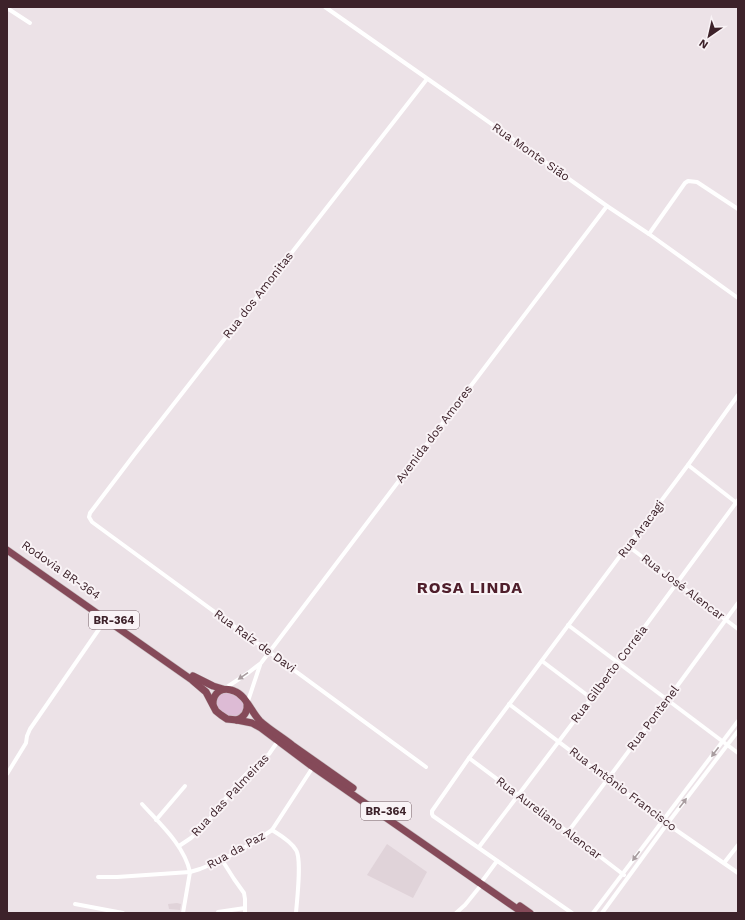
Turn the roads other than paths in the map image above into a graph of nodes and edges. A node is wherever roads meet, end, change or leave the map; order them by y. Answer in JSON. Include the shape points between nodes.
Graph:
{"nodes":[{"id":1,"x":325,"y":7,"type":"edge"},
{"id":2,"x":7,"y":8,"type":"edge"},
{"id":3,"x":30,"y":23,"type":"dead end"},
{"id":4,"x":427,"y":79,"type":"junction"},
{"id":5,"x":607,"y":206,"type":"junction"},
{"id":6,"x":738,"y":209,"type":"edge"},
{"id":7,"x":649,"y":234,"type":"junction"},
{"id":8,"x":738,"y":298,"type":"edge"},
{"id":9,"x":738,"y":395,"type":"edge"},
{"id":10,"x":688,"y":465,"type":"junction"},
{"id":11,"x":737,"y":502,"type":"edge"},
{"id":12,"x":90,"y":513,"type":"joint"},
{"id":13,"x":7,"y":546,"type":"edge"},
{"id":14,"x":628,"y":546,"type":"junction"},
{"id":15,"x":7,"y":550,"type":"edge"},
{"id":16,"x":677,"y":582,"type":"junction"},
{"id":17,"x":738,"y":603,"type":"edge"},
{"id":18,"x":106,"y":619,"type":"junction"},
{"id":19,"x":725,"y":620,"type":"junction"},
{"id":20,"x":568,"y":625,"type":"junction"},
{"id":21,"x":738,"y":629,"type":"edge"},
{"id":22,"x":269,"y":652,"type":"junction"},
{"id":23,"x":542,"y":661,"type":"junction"},
{"id":24,"x":261,"y":662,"type":"junction"},
{"id":25,"x":618,"y":663,"type":"junction"},
{"id":26,"x":224,"y":689,"type":"junction"},
{"id":27,"x":591,"y":698,"type":"junction"},
{"id":28,"x":667,"y":700,"type":"junction"},
{"id":29,"x":213,"y":704,"type":"junction"},
{"id":30,"x":247,"y":704,"type":"junction"},
{"id":31,"x":509,"y":704,"type":"junction"},
{"id":32,"x":237,"y":720,"type":"junction"},
{"id":33,"x":738,"y":721,"type":"edge"},
{"id":34,"x":738,"y":731,"type":"edge"},
{"id":35,"x":278,"y":741,"type":"junction"},
{"id":36,"x":559,"y":741,"type":"junction"},
{"id":37,"x":722,"y":742,"type":"junction"},
{"id":38,"x":727,"y":745,"type":"junction"},
{"id":39,"x":738,"y":753,"type":"edge"},
{"id":40,"x":469,"y":758,"type":"junction"},
{"id":41,"x":313,"y":767,"type":"junction"},
{"id":42,"x":426,"y":767,"type":"dead end"},
{"id":43,"x":7,"y":774,"type":"edge"},
{"id":44,"x":608,"y":779,"type":"junction"},
{"id":45,"x":185,"y":786,"type":"dead end"},
{"id":46,"x":689,"y":786,"type":"junction"},
{"id":47,"x":693,"y":789,"type":"junction"},
{"id":48,"x":518,"y":795,"type":"junction"},
{"id":49,"x":142,"y":804,"type":"dead end"},
{"id":50,"x":156,"y":820,"type":"junction"},
{"id":51,"x":663,"y":821,"type":"junction"},
{"id":52,"x":668,"y":824,"type":"junction"},
{"id":53,"x":272,"y":830,"type":"junction"},
{"id":54,"x":568,"y":832,"type":"junction"},
{"id":55,"x":738,"y":845,"type":"edge"},
{"id":56,"x":179,"y":846,"type":"junction"},
{"id":57,"x":478,"y":847,"type":"junction"},
{"id":58,"x":222,"y":860,"type":"junction"},
{"id":59,"x":497,"y":861,"type":"junction"},
{"id":60,"x":724,"y":863,"type":"junction"},
{"id":61,"x":190,"y":872,"type":"junction"},
{"id":62,"x":622,"y":874,"type":"junction"},
{"id":63,"x":738,"y":874,"type":"edge"},
{"id":64,"x":98,"y":877,"type":"dead end"},
{"id":65,"x":628,"y":878,"type":"junction"},
{"id":66,"x":483,"y":882,"type":"junction"},
{"id":67,"x":75,"y":904,"type":"dead end"},
{"id":68,"x":245,"y":911,"type":"edge"},
{"id":69,"x":218,"y":912,"type":"dead end"},
{"id":70,"x":123,"y":913,"type":"edge"},
{"id":71,"x":183,"y":913,"type":"edge"},
{"id":72,"x":296,"y":913,"type":"edge"},
{"id":73,"x":456,"y":913,"type":"edge"},
{"id":74,"x":523,"y":913,"type":"edge"},
{"id":75,"x":530,"y":913,"type":"edge"},
{"id":76,"x":572,"y":913,"type":"edge"},
{"id":77,"x":592,"y":913,"type":"edge"},
{"id":78,"x":602,"y":913,"type":"edge"}],
"edges":[{"from":1,"to":4,"type":"street","name":"Rua Monte Sião"},
{"from":2,"to":3,"type":"street"},
{"from":4,"to":5,"type":"street","name":"Rua Monte Sião"},
{"from":4,"to":12,"type":"street","name":"Rua dos Amonitas"},
{"from":5,"to":7,"type":"street","name":"Rua Monte Sião"},
{"from":5,"to":22,"type":"street","name":"Avenida dos Amores"},
{"from":6,"to":7,"type":"street","via":[[697,182],[688,181]]},
{"from":7,"to":8,"type":"street","name":"Rua Monte Sião"},
{"from":9,"to":10,"type":"street","name":"Rua Aracagi"},
{"from":10,"to":11,"type":"street"},
{"from":10,"to":14,"type":"street","name":"Rua Aracagi"},
{"from":11,"to":16,"type":"street","name":"Rua Gilberto Correia"},
{"from":12,"to":22,"type":"street","name":"Rua Raíz de Davi","via":[[92,522]]},
{"from":13,"to":26,"type":"highway","name":"Rodovia BR-364","number":"BR-364","via":[[190,674],[212,686]]},
{"from":14,"to":16,"type":"street","name":"Rua José Alencar"},
{"from":14,"to":20,"type":"street","name":"Rua Aracagi"},
{"from":15,"to":18,"type":"highway","number":"BR-364"},
{"from":16,"to":19,"type":"street","name":"Rua José Alencar"},
{"from":16,"to":25,"type":"street","name":"Rua Gilberto Correia"},
{"from":17,"to":19,"type":"street","name":"Rua Pontenel"},
{"from":18,"to":29,"type":"highway","number":"BR-364","via":[[202,688]]},
{"from":18,"to":43,"type":"street","via":[[30,729],[26,743]]},
{"from":19,"to":21,"type":"street","name":"Rua José Alencar"},
{"from":19,"to":28,"type":"street","name":"Rua Pontenel"},
{"from":20,"to":23,"type":"street","name":"Rua Aracagi"},
{"from":20,"to":25,"type":"street"},
{"from":22,"to":24,"type":"street","name":"Avenida dos Amores"},
{"from":22,"to":42,"type":"street","name":"Rua Raíz de Davi"},
{"from":23,"to":27,"type":"street"},
{"from":23,"to":31,"type":"street"},
{"from":24,"to":26,"type":"street","name":"Avenida dos Amores","one_way":true},
{"from":24,"to":30,"type":"street","name":"Avenida dos Amores"},
{"from":25,"to":27,"type":"street","name":"Rua Gilberto Correia"},
{"from":25,"to":28,"type":"street"},
{"from":26,"to":29,"type":"highway","via":[[215,695]]},
{"from":26,"to":30,"type":"highway","number":"BR-364","via":[[236,691]]},
{"from":27,"to":36,"type":"street","name":"Rua Gilberto Correia"},
{"from":28,"to":37,"type":"street"},
{"from":28,"to":44,"type":"street","name":"Rua Pontenel"},
{"from":29,"to":32,"type":"highway","number":"BR-364","via":[[220,715]]},
{"from":30,"to":32,"type":"highway","via":[[245,714]]},
{"from":30,"to":66,"type":"highway","number":"BR-364","via":[[266,726]]},
{"from":31,"to":36,"type":"street","name":"Rua Antônio Francisco"},
{"from":31,"to":40,"type":"street"},
{"from":32,"to":35,"type":"highway","number":"BR-364","via":[[252,723]]},
{"from":33,"to":37,"type":"street"},
{"from":34,"to":38,"type":"street"},
{"from":35,"to":41,"type":"highway","number":"BR-364"},
{"from":35,"to":56,"type":"street","name":"Rua das Palmeiras","via":[[269,754],[236,785],[205,825]]},
{"from":36,"to":44,"type":"street","name":"Rua Antônio Francisco"},
{"from":36,"to":48,"type":"street","name":"Rua Gilberto Correia"},
{"from":37,"to":38,"type":"street"},
{"from":37,"to":46,"type":"street","one_way":true},
{"from":38,"to":39,"type":"street"},
{"from":38,"to":47,"type":"street"},
{"from":40,"to":48,"type":"street","name":"Rua Aureliano Alencar"},
{"from":40,"to":57,"type":"street","via":[[431,812],[433,816]]},
{"from":41,"to":53,"type":"street","name":"Rua da Paz"},
{"from":41,"to":66,"type":"highway","number":"BR-364"},
{"from":44,"to":51,"type":"street","name":"Rua Antônio Francisco"},
{"from":44,"to":54,"type":"street","name":"Rua Pontenel"},
{"from":45,"to":50,"type":"street"},
{"from":46,"to":47,"type":"street"},
{"from":46,"to":51,"type":"street"},
{"from":52,"to":47,"type":"street","one_way":true},
{"from":48,"to":54,"type":"street","name":"Rua Aureliano Alencar"},
{"from":48,"to":57,"type":"street","name":"Rua Gilberto Correia"},
{"from":49,"to":50,"type":"street"},
{"from":50,"to":56,"type":"street"},
{"from":51,"to":52,"type":"street","name":"Rua Antônio Francisco"},
{"from":51,"to":62,"type":"street","one_way":true},
{"from":52,"to":60,"type":"street","name":"Rua Antônio Francisco"},
{"from":52,"to":65,"type":"street"},
{"from":53,"to":58,"type":"street","name":"Rua da Paz"},
{"from":53,"to":72,"type":"street","via":[[294,847],[298,855]]},
{"from":54,"to":62,"type":"street","name":"Rua Aureliano Alencar"},
{"from":55,"to":60,"type":"street"},
{"from":56,"to":61,"type":"street"},
{"from":57,"to":59,"type":"street"},
{"from":58,"to":61,"type":"street","name":"Rua da Paz"},
{"from":58,"to":68,"type":"street","via":[[243,892]]},
{"from":59,"to":66,"type":"street"},
{"from":59,"to":76,"type":"street"},
{"from":60,"to":63,"type":"street","name":"Rua Antônio Francisco"},
{"from":61,"to":64,"type":"street","name":"Rua da Paz"},
{"from":61,"to":71,"type":"street"},
{"from":62,"to":65,"type":"street","name":"Rua Aureliano Alencar"},
{"from":62,"to":77,"type":"street"},
{"from":65,"to":78,"type":"street"},
{"from":66,"to":73,"type":"street"},
{"from":66,"to":74,"type":"highway","number":"BR-364"},
{"from":66,"to":75,"type":"highway","number":"BR-364"},
{"from":67,"to":70,"type":"street"},
{"from":68,"to":69,"type":"street"}]}
